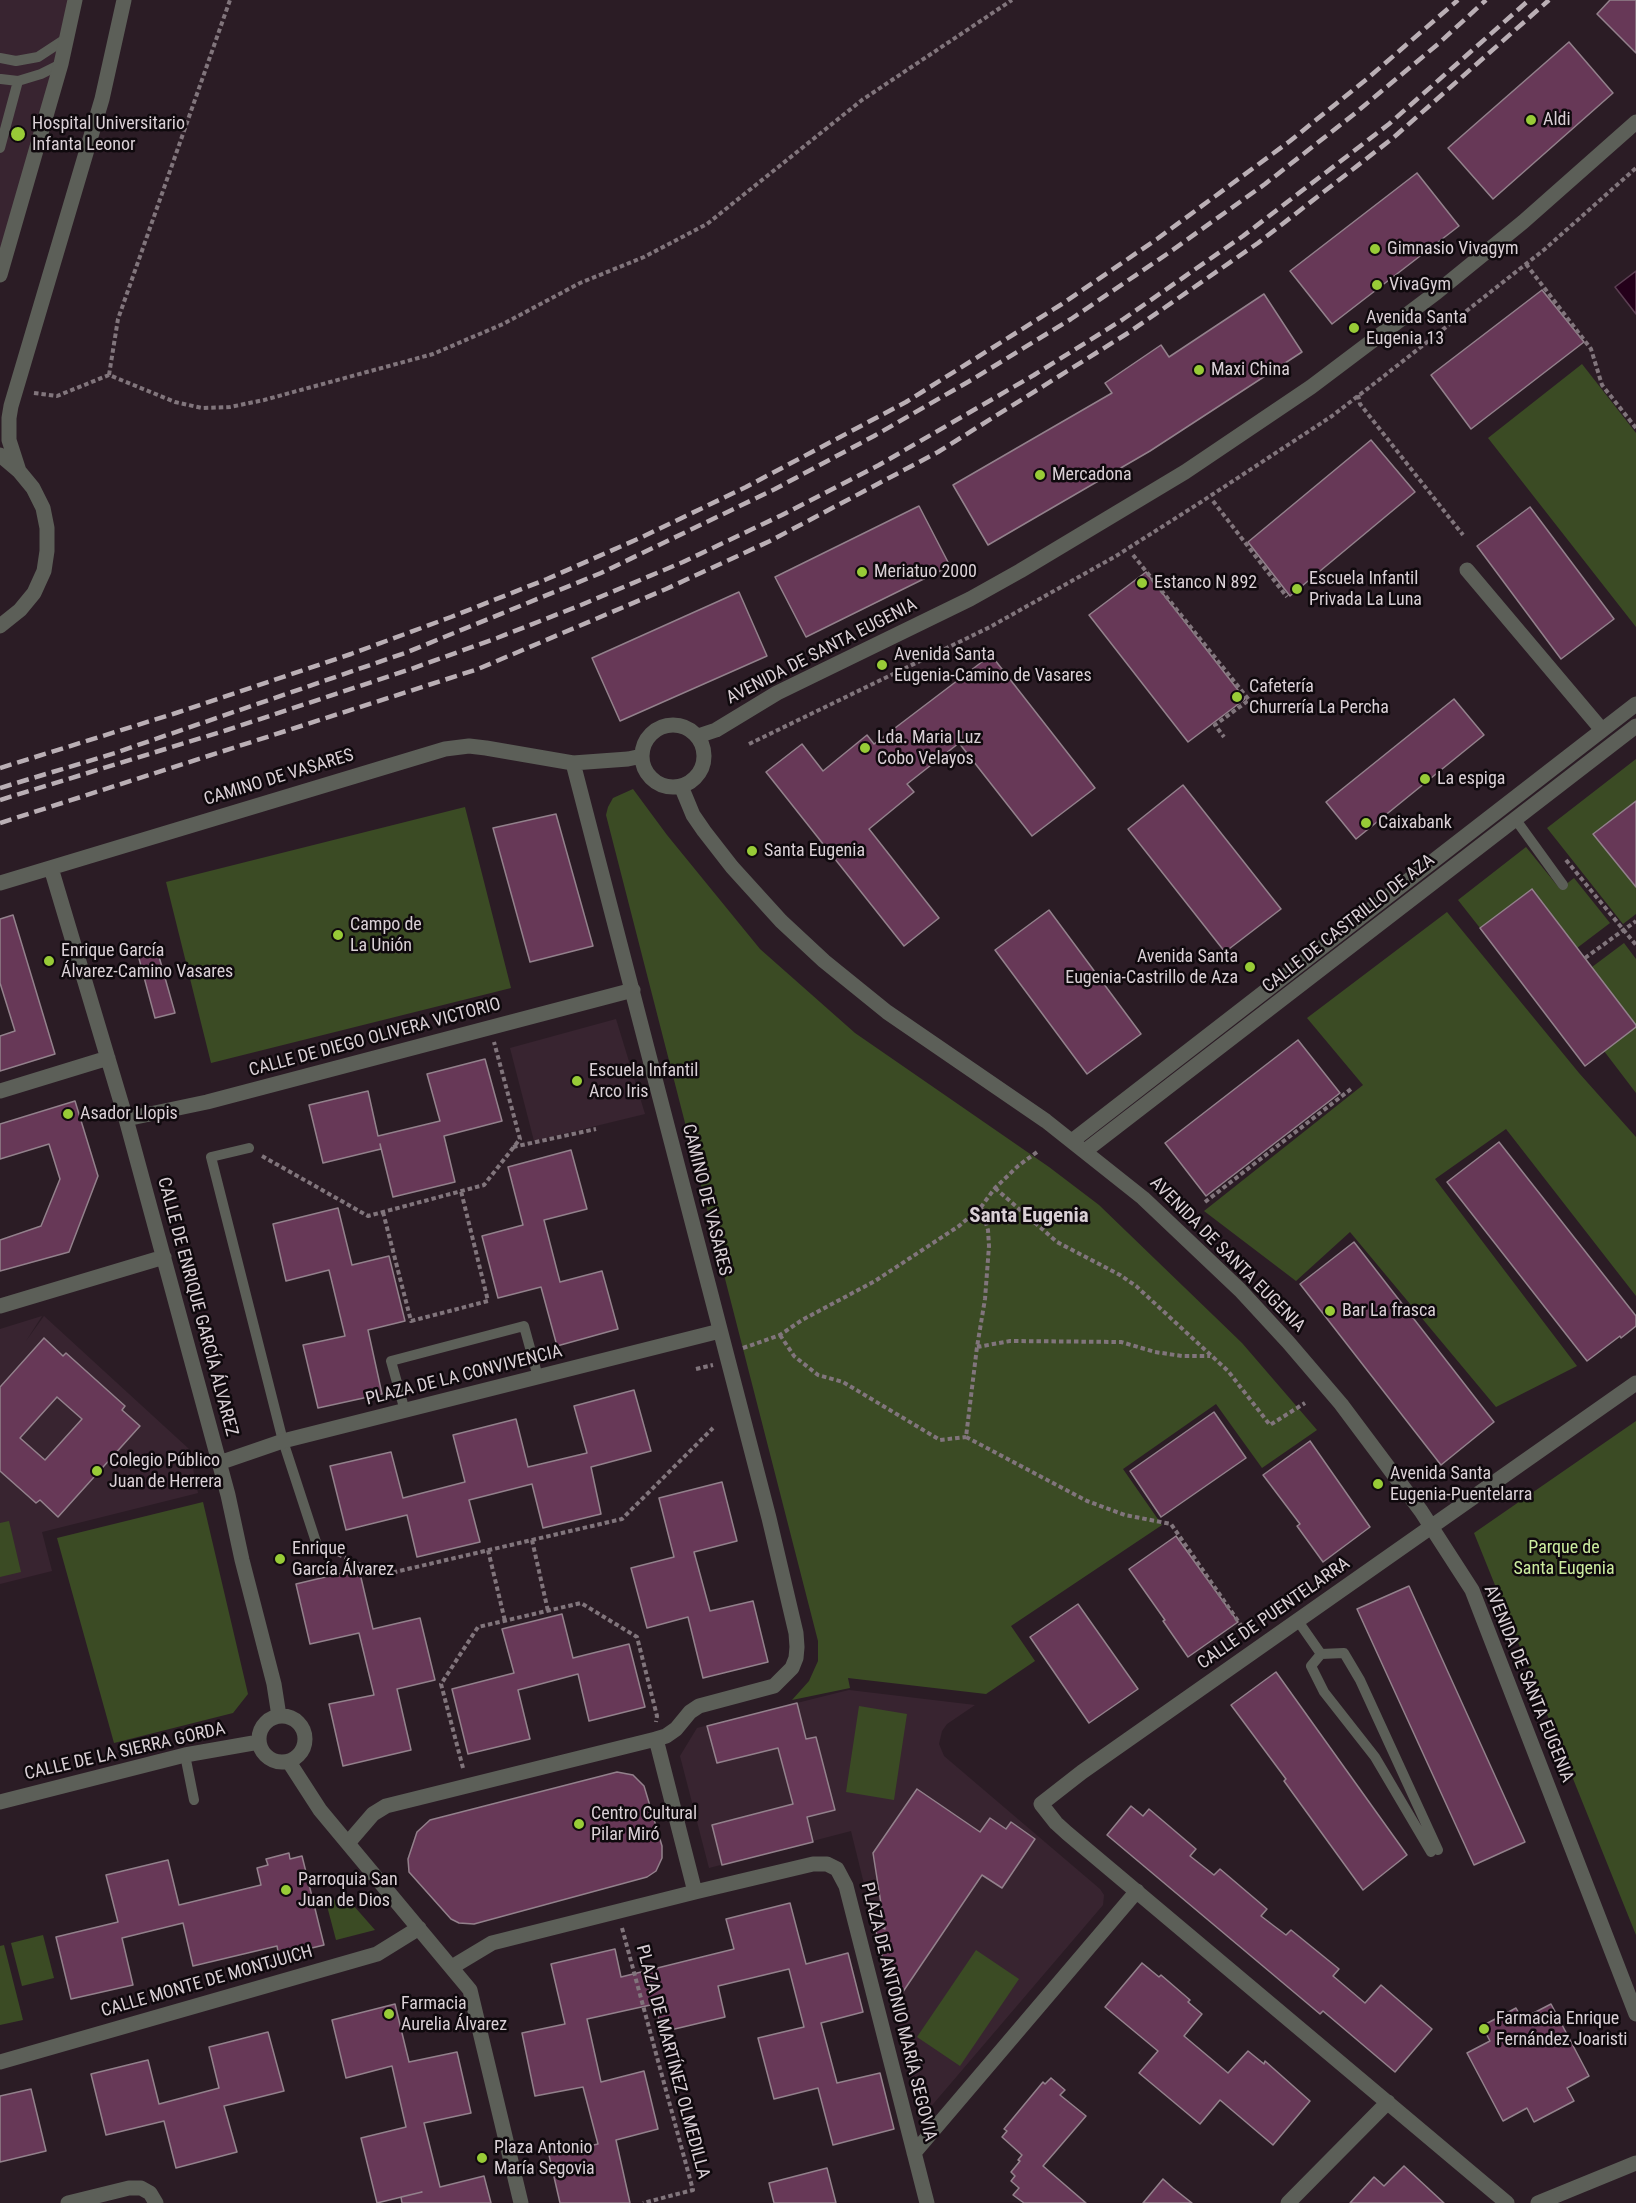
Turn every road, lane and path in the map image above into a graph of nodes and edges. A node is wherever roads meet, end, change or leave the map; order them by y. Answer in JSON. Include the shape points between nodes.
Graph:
{"nodes":[{"id":1,"x":75,"y":0,"type":"edge"},
{"id":2,"x":124,"y":0,"type":"edge"},
{"id":3,"x":230,"y":0,"type":"edge"},
{"id":4,"x":1012,"y":0,"type":"edge"},
{"id":5,"x":67,"y":38,"type":"junction"},
{"id":6,"x":0,"y":58,"type":"edge"},
{"id":7,"x":61,"y":64,"type":"junction"},
{"id":8,"x":1,"y":79,"type":"edge"},
{"id":9,"x":18,"y":81,"type":"junction"},
{"id":10,"x":1636,"y":122,"type":"edge"},
{"id":11,"x":0,"y":147,"type":"edge"},
{"id":12,"x":1526,"y":264,"type":"dead end"},
{"id":13,"x":0,"y":275,"type":"edge"},
{"id":14,"x":109,"y":375,"type":"junction"},
{"id":15,"x":34,"y":393,"type":"dead end"},
{"id":16,"x":1358,"y":395,"type":"dead end"},
{"id":17,"x":1636,"y":428,"type":"edge"},
{"id":18,"x":0,"y":455,"type":"edge"},
{"id":19,"x":19,"y":471,"type":"junction"},
{"id":20,"x":1213,"y":501,"type":"dead end"},
{"id":21,"x":1463,"y":535,"type":"dead end"},
{"id":22,"x":1132,"y":555,"type":"dead end"},
{"id":23,"x":1467,"y":570,"type":"dead end"},
{"id":24,"x":1287,"y":597,"type":"dead end"},
{"id":25,"x":0,"y":626,"type":"edge"},
{"id":26,"x":1636,"y":704,"type":"edge"},
{"id":27,"x":1636,"y":726,"type":"edge"},
{"id":28,"x":1602,"y":730,"type":"junction"},
{"id":29,"x":698,"y":736,"type":"junction"},
{"id":30,"x":1224,"y":737,"type":"dead end"},
{"id":31,"x":642,"y":756,"type":"junction"},
{"id":32,"x":573,"y":763,"type":"junction"},
{"id":33,"x":681,"y":786,"type":"junction"},
{"id":34,"x":1516,"y":820,"type":"junction"},
{"id":35,"x":1564,"y":857,"type":"dead end"},
{"id":36,"x":51,"y":868,"type":"junction"},
{"id":37,"x":0,"y":884,"type":"edge"},
{"id":38,"x":1563,"y":885,"type":"dead end"},
{"id":39,"x":1636,"y":921,"type":"edge"},
{"id":40,"x":1624,"y":930,"type":"junction"},
{"id":41,"x":1636,"y":945,"type":"edge"},
{"id":42,"x":1585,"y":958,"type":"dead end"},
{"id":43,"x":633,"y":990,"type":"junction"},
{"id":44,"x":490,"y":1027,"type":"junction"},
{"id":45,"x":108,"y":1058,"type":"junction"},
{"id":46,"x":1351,"y":1089,"type":"dead end"},
{"id":47,"x":0,"y":1091,"type":"edge"},
{"id":48,"x":126,"y":1119,"type":"junction"},
{"id":49,"x":596,"y":1129,"type":"dead end"},
{"id":50,"x":1072,"y":1141,"type":"junction"},
{"id":51,"x":513,"y":1147,"type":"junction"},
{"id":52,"x":249,"y":1148,"type":"joint"},
{"id":53,"x":1085,"y":1151,"type":"junction"},
{"id":54,"x":1037,"y":1152,"type":"dead end"},
{"id":55,"x":995,"y":1188,"type":"junction"},
{"id":56,"x":461,"y":1191,"type":"junction"},
{"id":57,"x":1205,"y":1202,"type":"dead end"},
{"id":58,"x":981,"y":1207,"type":"junction"},
{"id":59,"x":383,"y":1212,"type":"junction"},
{"id":60,"x":164,"y":1257,"type":"junction"},
{"id":61,"x":0,"y":1306,"type":"edge"},
{"id":62,"x":720,"y":1331,"type":"junction"},
{"id":63,"x":780,"y":1335,"type":"junction"},
{"id":64,"x":976,"y":1347,"type":"junction"},
{"id":65,"x":739,"y":1349,"type":"dead end"},
{"id":66,"x":1210,"y":1356,"type":"junction"},
{"id":67,"x":716,"y":1364,"type":"dead end"},
{"id":68,"x":696,"y":1369,"type":"dead end"},
{"id":69,"x":538,"y":1377,"type":"junction"},
{"id":70,"x":1636,"y":1383,"type":"edge"},
{"id":71,"x":1305,"y":1403,"type":"dead end"},
{"id":72,"x":405,"y":1411,"type":"junction"},
{"id":73,"x":713,"y":1428,"type":"dead end"},
{"id":74,"x":966,"y":1437,"type":"junction"},
{"id":75,"x":283,"y":1441,"type":"junction"},
{"id":76,"x":219,"y":1463,"type":"junction"},
{"id":77,"x":1431,"y":1526,"type":"junction"},
{"id":78,"x":532,"y":1540,"type":"junction"},
{"id":79,"x":317,"y":1545,"type":"joint"},
{"id":80,"x":488,"y":1550,"type":"junction"},
{"id":81,"x":548,"y":1611,"type":"junction"},
{"id":82,"x":505,"y":1621,"type":"junction"},
{"id":83,"x":1298,"y":1621,"type":"junction"},
{"id":84,"x":1257,"y":1649,"type":"junction"},
{"id":85,"x":1321,"y":1654,"type":"junction"},
{"id":86,"x":279,"y":1716,"type":"junction"},
{"id":87,"x":656,"y":1739,"type":"junction"},
{"id":88,"x":259,"y":1742,"type":"junction"},
{"id":89,"x":185,"y":1755,"type":"junction"},
{"id":90,"x":289,"y":1762,"type":"junction"},
{"id":91,"x":463,"y":1768,"type":"dead end"},
{"id":92,"x":194,"y":1800,"type":"dead end"},
{"id":93,"x":0,"y":1802,"type":"edge"},
{"id":94,"x":348,"y":1843,"type":"junction"},
{"id":95,"x":1137,"y":1891,"type":"junction"},
{"id":96,"x":695,"y":1892,"type":"junction"},
{"id":97,"x":419,"y":1928,"type":"junction"},
{"id":98,"x":622,"y":1928,"type":"dead end"},
{"id":99,"x":452,"y":1967,"type":"junction"},
{"id":100,"x":1636,"y":2014,"type":"edge"},
{"id":101,"x":0,"y":2062,"type":"edge"},
{"id":102,"x":1388,"y":2102,"type":"junction"},
{"id":103,"x":914,"y":2153,"type":"junction"},
{"id":104,"x":1636,"y":2163,"type":"edge"},
{"id":105,"x":68,"y":2203,"type":"edge"},
{"id":106,"x":156,"y":2203,"type":"edge"},
{"id":107,"x":521,"y":2203,"type":"edge"},
{"id":108,"x":643,"y":2203,"type":"edge"},
{"id":109,"x":927,"y":2203,"type":"edge"},
{"id":110,"x":1288,"y":2203,"type":"edge"},
{"id":111,"x":1507,"y":2203,"type":"edge"},
{"id":112,"x":1538,"y":2203,"type":"edge"}],
"edges":[{"from":1,"to":5,"type":"street"},
{"from":2,"to":19,"type":"street","via":[[102,99],[9,418],[9,440]]},
{"from":3,"to":14,"type":"path","via":[[118,319]]},
{"from":4,"to":14,"type":"path","via":[[862,100],[707,224],[433,354],[230,407],[202,408],[175,402]]},
{"from":5,"to":6,"type":"lane","via":[[38,57],[16,61]]},
{"from":5,"to":7,"type":"street"},
{"from":7,"to":9,"type":"lane"},
{"from":7,"to":13,"type":"street"},
{"from":8,"to":9,"type":"lane"},
{"from":9,"to":11,"type":"lane"},
{"from":10,"to":29,"type":"street","name":"AVENIDA DE SANTA EUGENIA","via":[[1523,222],[1402,319],[1311,387],[1181,475],[970,599]]},
{"from":12,"to":17,"type":"path","via":[[1591,349],[1602,385]]},
{"from":14,"to":15,"type":"path","via":[[57,396]]},
{"from":16,"to":21,"type":"path","via":[[1360,404]]},
{"from":18,"to":19,"type":"street"},
{"from":19,"to":25,"type":"street","via":[[43,508],[47,551],[44,571],[34,593]]},
{"from":20,"to":24,"type":"path"},
{"from":22,"to":30,"type":"path","via":[[1249,700],[1215,725]]},
{"from":23,"to":28,"type":"street"},
{"from":26,"to":28,"type":"street","name":"CALLE DE CASTRILLO DE AZA"},
{"from":27,"to":34,"type":"street","name":"CALLE DE CASTRILLO DE AZA"},
{"from":28,"to":50,"type":"street","name":"CALLE DE CASTRILLO DE AZA"},
{"from":29,"to":31,"type":"street","via":[[674,724],[662,726],[645,741]]},
{"from":29,"to":33,"type":"street","via":[[704,756],[701,770]]},
{"from":31,"to":32,"type":"street","name":"CAMINO DE VASARES"},
{"from":31,"to":33,"type":"street","via":[[644,768],[657,784]]},
{"from":32,"to":36,"type":"street","name":"CAMINO DE VASARES","via":[[470,746],[445,749]]},
{"from":32,"to":43,"type":"street","name":"CAMINO DE VASARES"},
{"from":33,"to":50,"type":"street","name":"AVENIDA DE SANTA EUGENIA","via":[[693,815],[732,867],[824,961],[887,1012]]},
{"from":34,"to":38,"type":"lane"},
{"from":34,"to":53,"type":"street","name":"CALLE DE CASTRILLO DE AZA"},
{"from":35,"to":40,"type":"path"},
{"from":36,"to":37,"type":"street","name":"CAMINO DE VASARES"},
{"from":36,"to":45,"type":"street","name":"CALLE DE ENRIQUE GARCÍA ÁLVAREZ"},
{"from":39,"to":40,"type":"path"},
{"from":40,"to":41,"type":"path"},
{"from":40,"to":42,"type":"path"},
{"from":43,"to":44,"type":"street","name":"CALLE DE DIEGO OLIVERA VICTORIO"},
{"from":43,"to":62,"type":"street","name":"CAMINO DE VASARES"},
{"from":44,"to":48,"type":"street","name":"CALLE DE DIEGO OLIVERA VICTORIO","via":[[207,1102]]},
{"from":44,"to":51,"type":"path","via":[[520,1139]]},
{"from":45,"to":47,"type":"street"},
{"from":45,"to":48,"type":"street","name":"CALLE DE ENRIQUE GARCÍA ÁLVAREZ"},
{"from":46,"to":57,"type":"path"},
{"from":48,"to":60,"type":"street","name":"CALLE DE ENRIQUE GARCÍA ÁLVAREZ"},
{"from":49,"to":51,"type":"path"},
{"from":50,"to":53,"type":"street","name":"AVENIDA DE SANTA EUGENIA"},
{"from":51,"to":56,"type":"path","via":[[484,1185]]},
{"from":52,"to":59,"type":"path","via":[[368,1216]]},
{"from":52,"to":75,"type":"lane","via":[[211,1157]]},
{"from":53,"to":77,"type":"street","name":"AVENIDA DE SANTA EUGENIA","via":[[1143,1197],[1280,1333],[1341,1404]]},
{"from":54,"to":55,"type":"path"},
{"from":55,"to":58,"type":"path"},
{"from":55,"to":66,"type":"path","via":[[1057,1242],[1136,1286]]},
{"from":56,"to":59,"type":"path"},
{"from":56,"to":59,"type":"path","via":[[488,1300],[477,1304],[411,1321]]},
{"from":58,"to":63,"type":"path","via":[[960,1226],[884,1275]]},
{"from":58,"to":64,"type":"path","via":[[989,1246]]},
{"from":60,"to":61,"type":"street"},
{"from":60,"to":76,"type":"street","name":"CALLE DE ENRIQUE GARCÍA ÁLVAREZ"},
{"from":62,"to":69,"type":"street","name":"PLAZA DE LA CONVIVENCIA"},
{"from":62,"to":87,"type":"street","name":"CAMINO DE VASARES","via":[[796,1633],[796,1658],[792,1668],[774,1686],[699,1706],[676,1729]]},
{"from":63,"to":65,"type":"path"},
{"from":63,"to":74,"type":"path","via":[[794,1356],[818,1375],[843,1382],[940,1440]]},
{"from":64,"to":66,"type":"path","via":[[1010,1341],[1121,1342],[1164,1353]]},
{"from":64,"to":74,"type":"path"},
{"from":66,"to":71,"type":"path","via":[[1228,1371],[1270,1425]]},
{"from":67,"to":68,"type":"path"},
{"from":69,"to":72,"type":"street","name":"PLAZA DE LA CONVIVENCIA"},
{"from":69,"to":72,"type":"lane","via":[[524,1326],[392,1361]]},
{"from":70,"to":77,"type":"street","name":"CALLE DE PUENTELARRA"},
{"from":72,"to":75,"type":"street","name":"PLAZA DE LA CONVIVENCIA"},
{"from":73,"to":78,"type":"path","via":[[621,1519]]},
{"from":74,"to":84,"type":"path","via":[[1087,1501],[1125,1515],[1171,1524]]},
{"from":75,"to":76,"type":"street","name":"PLAZA DE LA CONVIVENCIA"},
{"from":75,"to":79,"type":"lane"},
{"from":76,"to":86,"type":"street","name":"CALLE DE ENRIQUE GARCÍA ÁLVAREZ"},
{"from":77,"to":83,"type":"street","name":"CALLE DE PUENTELARRA"},
{"from":77,"to":100,"type":"street","name":"AVENIDA DE SANTA EUGENIA","via":[[1479,1606]]},
{"from":78,"to":80,"type":"path"},
{"from":78,"to":81,"type":"path"},
{"from":79,"to":80,"type":"path","via":[[382,1575]]},
{"from":80,"to":82,"type":"path"},
{"from":81,"to":82,"type":"path"},
{"from":81,"to":87,"type":"path","via":[[580,1603],[637,1637],[657,1716]]},
{"from":82,"to":91,"type":"path","via":[[478,1628],[441,1684]]},
{"from":83,"to":84,"type":"street","name":"CALLE DE PUENTELARRA"},
{"from":83,"to":85,"type":"lane"},
{"from":84,"to":95,"type":"street","name":"CALLE DE PUENTELARRA","via":[[1041,1804],[1056,1822]]},
{"from":85,"to":85,"type":"lane","via":[[1344,1653],[1360,1680],[1435,1851],[1376,1757],[1324,1692],[1311,1666]]},
{"from":86,"to":88,"type":"street","via":[[266,1722]]},
{"from":86,"to":90,"type":"street","via":[[294,1719],[304,1730],[305,1746]]},
{"from":87,"to":94,"type":"street","via":[[386,1806],[373,1814]]},
{"from":87,"to":96,"type":"street"},
{"from":88,"to":89,"type":"street","name":"CALLE DE LA SIERRA GORDA"},
{"from":88,"to":90,"type":"street","via":[[269,1759]]},
{"from":89,"to":92,"type":"lane"},
{"from":89,"to":93,"type":"street","name":"CALLE DE LA SIERRA GORDA"},
{"from":90,"to":94,"type":"street","via":[[320,1810]]},
{"from":94,"to":97,"type":"street"},
{"from":95,"to":102,"type":"street","name":"CALLE DE PUENTELARRA"},
{"from":95,"to":103,"type":"street"},
{"from":96,"to":99,"type":"street","name":"PLAZA DE ANTONIO MARÍA SEGOVIA","via":[[492,1943]]},
{"from":96,"to":103,"type":"street","name":"PLAZA DE ANTONIO MARÍA SEGOVIA","via":[[813,1864],[837,1869],[846,1886]]},
{"from":97,"to":99,"type":"street"},
{"from":97,"to":101,"type":"street","name":"CALLE MONTE DE MONTJUICH","via":[[376,1954]]},
{"from":98,"to":108,"type":"path","name":"PLAZA DE MARTÍNEZ OLMEDILLA","via":[[693,2190]]},
{"from":99,"to":107,"type":"street","via":[[470,1990]]},
{"from":102,"to":110,"type":"street"},
{"from":102,"to":111,"type":"street","name":"CALLE DE PUENTELARRA"},
{"from":103,"to":109,"type":"street","name":"PLAZA DE ANTONIO MARÍA SEGOVIA"},
{"from":104,"to":112,"type":"street"},
{"from":105,"to":106,"type":"street","via":[[129,2188],[141,2188]]}]}
